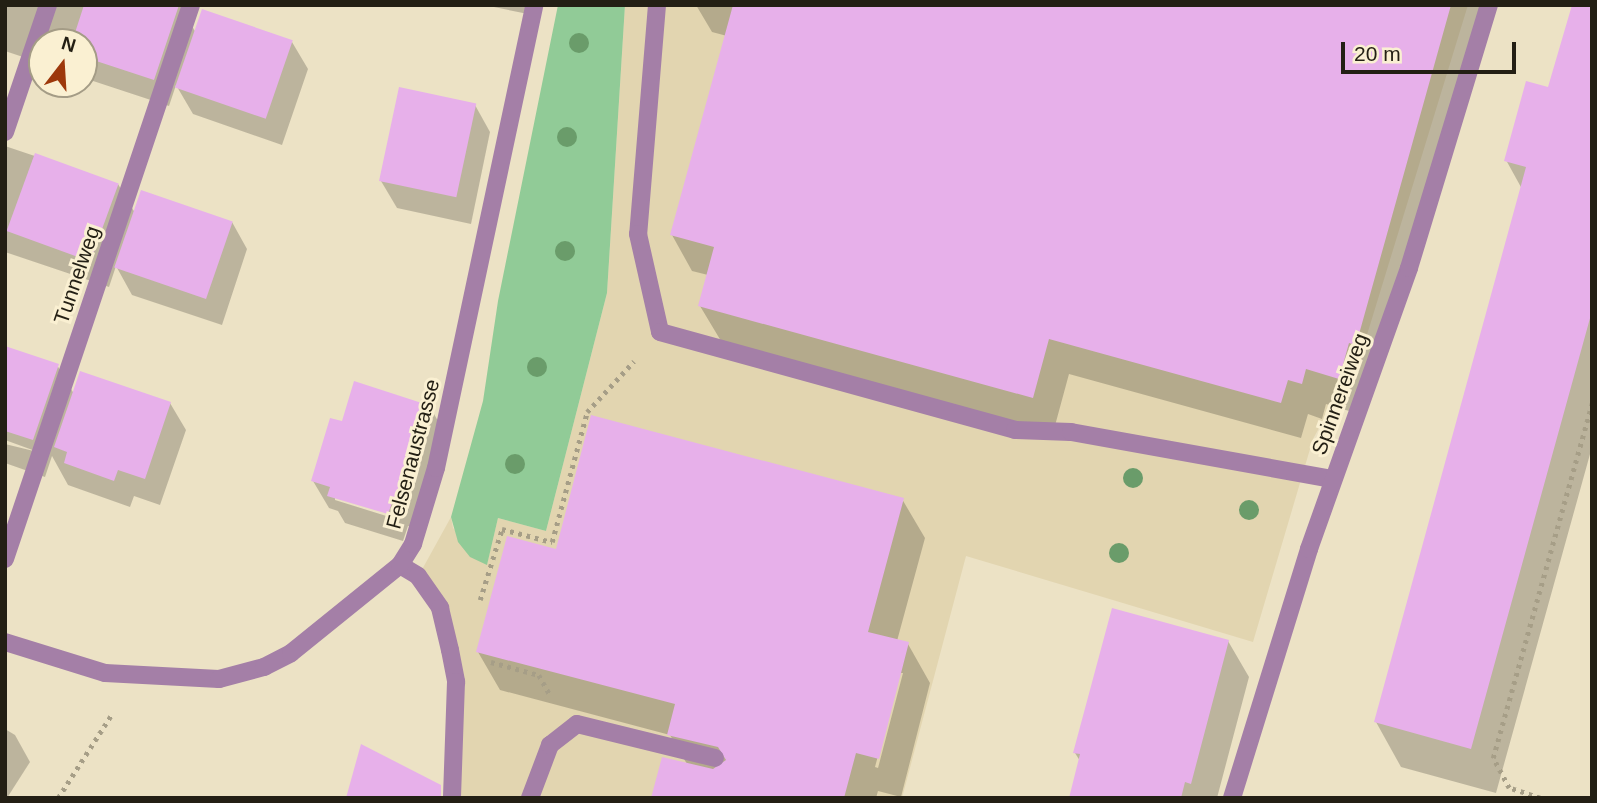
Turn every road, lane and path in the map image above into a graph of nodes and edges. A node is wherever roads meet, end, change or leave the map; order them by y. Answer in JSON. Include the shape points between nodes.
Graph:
{"nodes":[{"id":1,"x":48,"y":5,"type":"edge"},
{"id":2,"x":191,"y":5,"type":"edge"},
{"id":3,"x":534,"y":5,"type":"edge"},
{"id":4,"x":657,"y":5,"type":"edge"},
{"id":5,"x":1489,"y":5,"type":"edge"},
{"id":6,"x":5,"y":132,"type":"edge"},
{"id":7,"x":660,"y":332,"type":"junction"},
{"id":8,"x":1592,"y":402,"type":"edge"},
{"id":9,"x":1333,"y":479,"type":"junction"},
{"id":10,"x":5,"y":559,"type":"edge"},
{"id":11,"x":400,"y":565,"type":"junction"},
{"id":12,"x":491,"y":570,"type":"dead end"},
{"id":13,"x":5,"y":642,"type":"edge"},
{"id":14,"x":488,"y":661,"type":"dead end"},
{"id":15,"x":526,"y":671,"type":"dead end"},
{"id":16,"x":135,"y":677,"type":"junction"},
{"id":17,"x":715,"y":758,"type":"dead end"},
{"id":18,"x":58,"y":798,"type":"edge"},
{"id":19,"x":452,"y":798,"type":"edge"},
{"id":20,"x":530,"y":798,"type":"edge"},
{"id":21,"x":1232,"y":798,"type":"edge"},
{"id":22,"x":1540,"y":798,"type":"edge"}],
"edges":[{"from":1,"to":6,"type":"street"},
{"from":2,"to":10,"type":"street","name":"Tunnelweg"},
{"from":3,"to":11,"type":"street","name":"Felsenaustrasse","via":[[436,468],[413,544]]},
{"from":4,"to":7,"type":"street","via":[[638,234]]},
{"from":5,"to":9,"type":"street","name":"Spinnereiweg","via":[[1409,268]]},
{"from":7,"to":9,"type":"street","via":[[1015,430],[1072,432]]},
{"from":7,"to":12,"type":"path","via":[[587,412],[552,542],[502,529]]},
{"from":8,"to":22,"type":"path","via":[[1493,758],[1509,788]]},
{"from":9,"to":21,"type":"street","name":"Spinnereiweg"},
{"from":11,"to":16,"type":"street","name":"Felsenaustrasse","via":[[328,627],[264,667],[219,679]]},
{"from":11,"to":19,"type":"street","via":[[418,576],[440,608],[450,650],[456,682]]},
{"from":13,"to":16,"type":"street","name":"Felsenaustrasse","via":[[67,665]]},
{"from":14,"to":15,"type":"path"},
{"from":16,"to":18,"type":"path"},
{"from":17,"to":20,"type":"street","via":[[577,724],[550,745]]}]}
